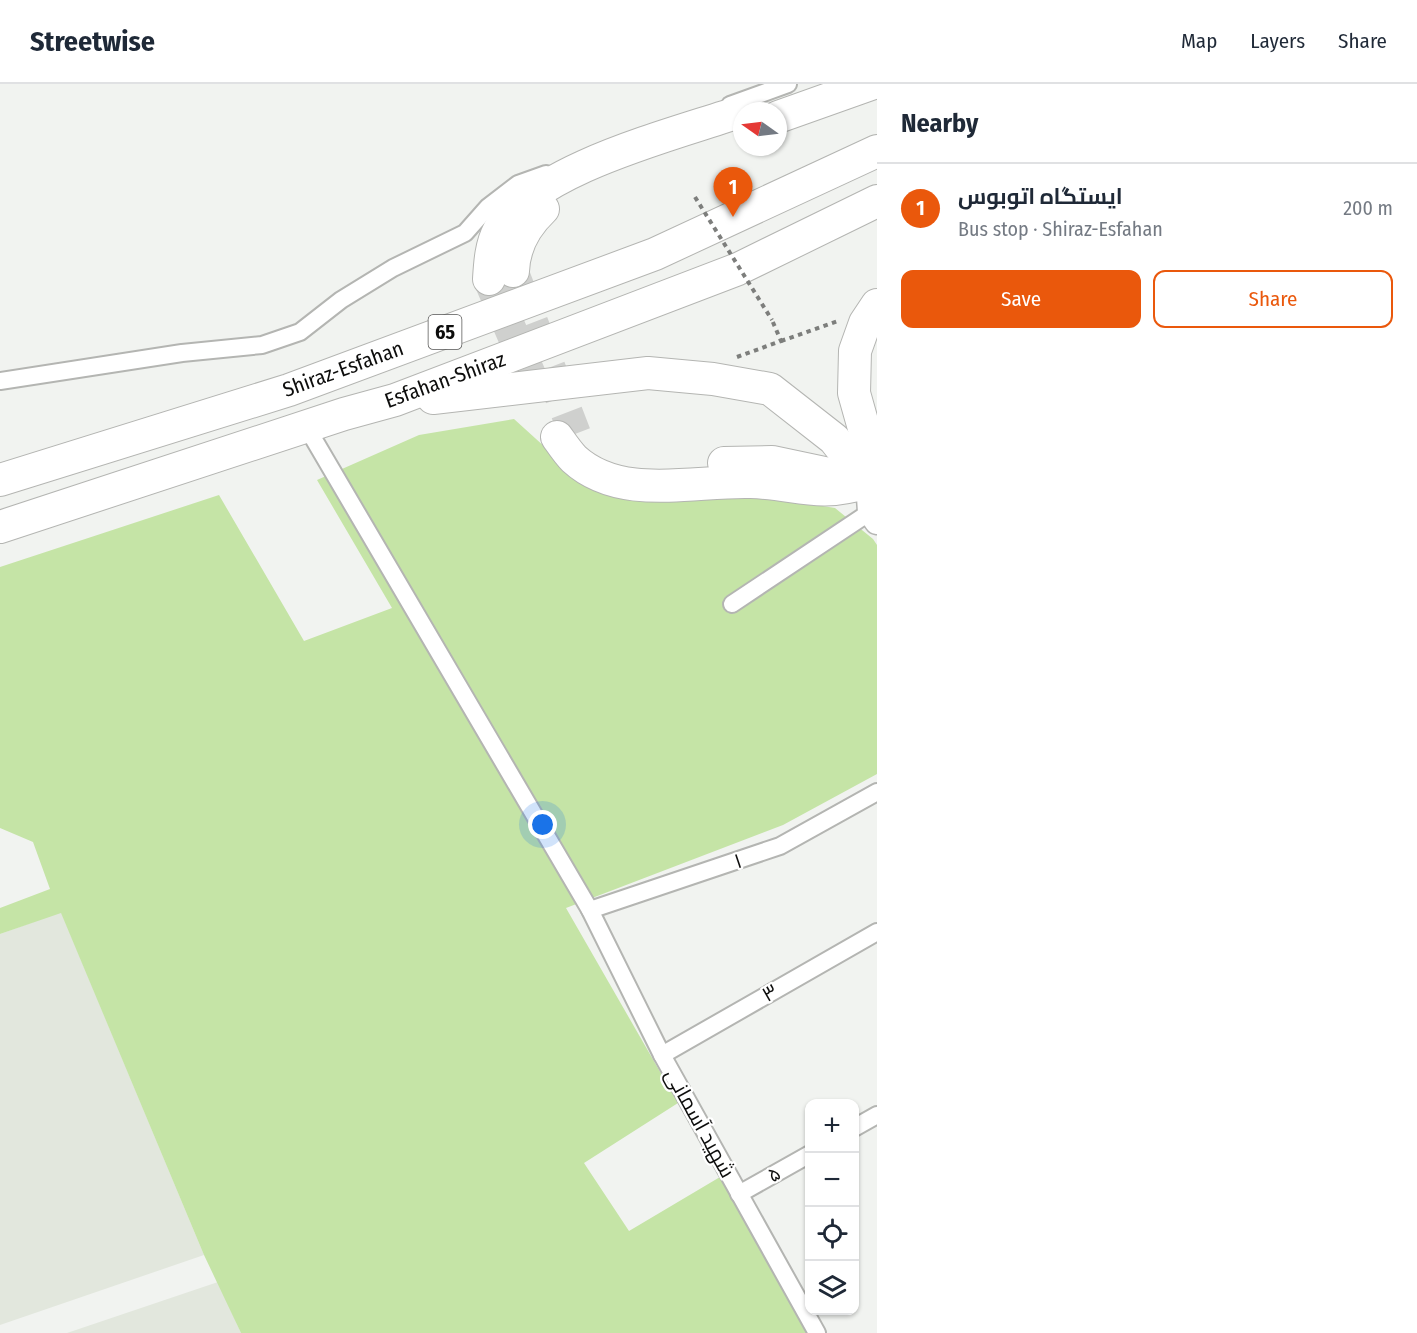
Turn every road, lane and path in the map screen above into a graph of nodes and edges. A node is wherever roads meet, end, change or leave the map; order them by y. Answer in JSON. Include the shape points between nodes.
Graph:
{"nodes":[{"id":1,"x":788,"y":84,"type":"edge"},
{"id":2,"x":818,"y":84,"type":"edge"},
{"id":3,"x":871,"y":84,"type":"edge"},
{"id":4,"x":767,"y":102,"type":"edge"},
{"id":5,"x":733,"y":114,"type":"edge"},
{"id":6,"x":787,"y":114,"type":"edge"},
{"id":7,"x":733,"y":132,"type":"edge"},
{"id":8,"x":877,"y":151,"type":"edge"},
{"id":9,"x":695,"y":197,"type":"dead end"},
{"id":10,"x":877,"y":201,"type":"edge"},
{"id":11,"x":871,"y":314,"type":"edge"},
{"id":12,"x":781,"y":341,"type":"junction"},
{"id":13,"x":713,"y":379,"type":"junction"},
{"id":14,"x":0,"y":381,"type":"edge"},
{"id":15,"x":395,"y":400,"type":"junction"},
{"id":16,"x":306,"y":426,"type":"junction"},
{"id":17,"x":566,"y":435,"type":"tunnel mouth"},
{"id":18,"x":0,"y":480,"type":"edge"},
{"id":19,"x":873,"y":500,"type":"edge"},
{"id":20,"x":0,"y":527,"type":"edge"},
{"id":21,"x":732,"y":604,"type":"dead end"},
{"id":22,"x":877,"y":792,"type":"edge"},
{"id":23,"x":590,"y":910,"type":"junction"},
{"id":24,"x":877,"y":932,"type":"edge"},
{"id":25,"x":662,"y":1055,"type":"junction"},
{"id":26,"x":877,"y":1115,"type":"edge"},
{"id":27,"x":859,"y":1126,"type":"edge"},
{"id":28,"x":805,"y":1157,"type":"edge"},
{"id":29,"x":739,"y":1194,"type":"junction"},
{"id":30,"x":817,"y":1333,"type":"edge"}],
"edges":[{"from":1,"to":14,"type":"street","via":[[518,184],[488,207],[465,233],[359,289],[300,332],[262,345]]},
{"from":2,"to":4,"type":"highway"},
{"from":3,"to":6,"type":"highway"},
{"from":5,"to":7,"type":"highway","via":[[612,155],[532,194],[499,230],[492,250],[501,275],[533,219],[557,197],[590,181]]},
{"from":8,"to":18,"type":"highway","name":"Shiraz-Esfahan","number":"65","via":[[655,254],[289,390]]},
{"from":9,"to":12,"type":"path","bridge":true,"via":[[772,320]]},
{"from":10,"to":15,"type":"highway","name":"Esfahan-Shiraz","number":"65","via":[[738,269]]},
{"from":11,"to":12,"type":"path","via":[[845,318]]},
{"from":11,"to":19,"type":"highway","via":[[855,351],[854,393],[872,457]]},
{"from":12,"to":13,"type":"path","via":[[727,360]]},
{"from":13,"to":15,"type":"highway","via":[[648,373],[445,398]]},
{"from":13,"to":19,"type":"highway","via":[[770,389],[834,438]]},
{"from":15,"to":16,"type":"highway","name":"Esfahan-Shiraz","number":"65"},
{"from":16,"to":20,"type":"highway","name":"Esfahan-Shiraz","number":"65"},
{"from":16,"to":23,"type":"street","name":"شهید آسمانی"},
{"from":17,"to":19,"type":"highway","via":[[615,462],[638,467],[772,462]]},
{"from":19,"to":21,"type":"street"},
{"from":22,"to":23,"type":"street","name":"۱","via":[[780,846]]},
{"from":23,"to":25,"type":"street","name":"شهید آسمانی"},
{"from":24,"to":25,"type":"street","name":"۳"},
{"from":25,"to":29,"type":"street","name":"شهید آسمانی"},
{"from":26,"to":27,"type":"street"},
{"from":28,"to":29,"type":"street","name":"۵"},
{"from":29,"to":30,"type":"street","name":"شهید آسمانی"}]}
